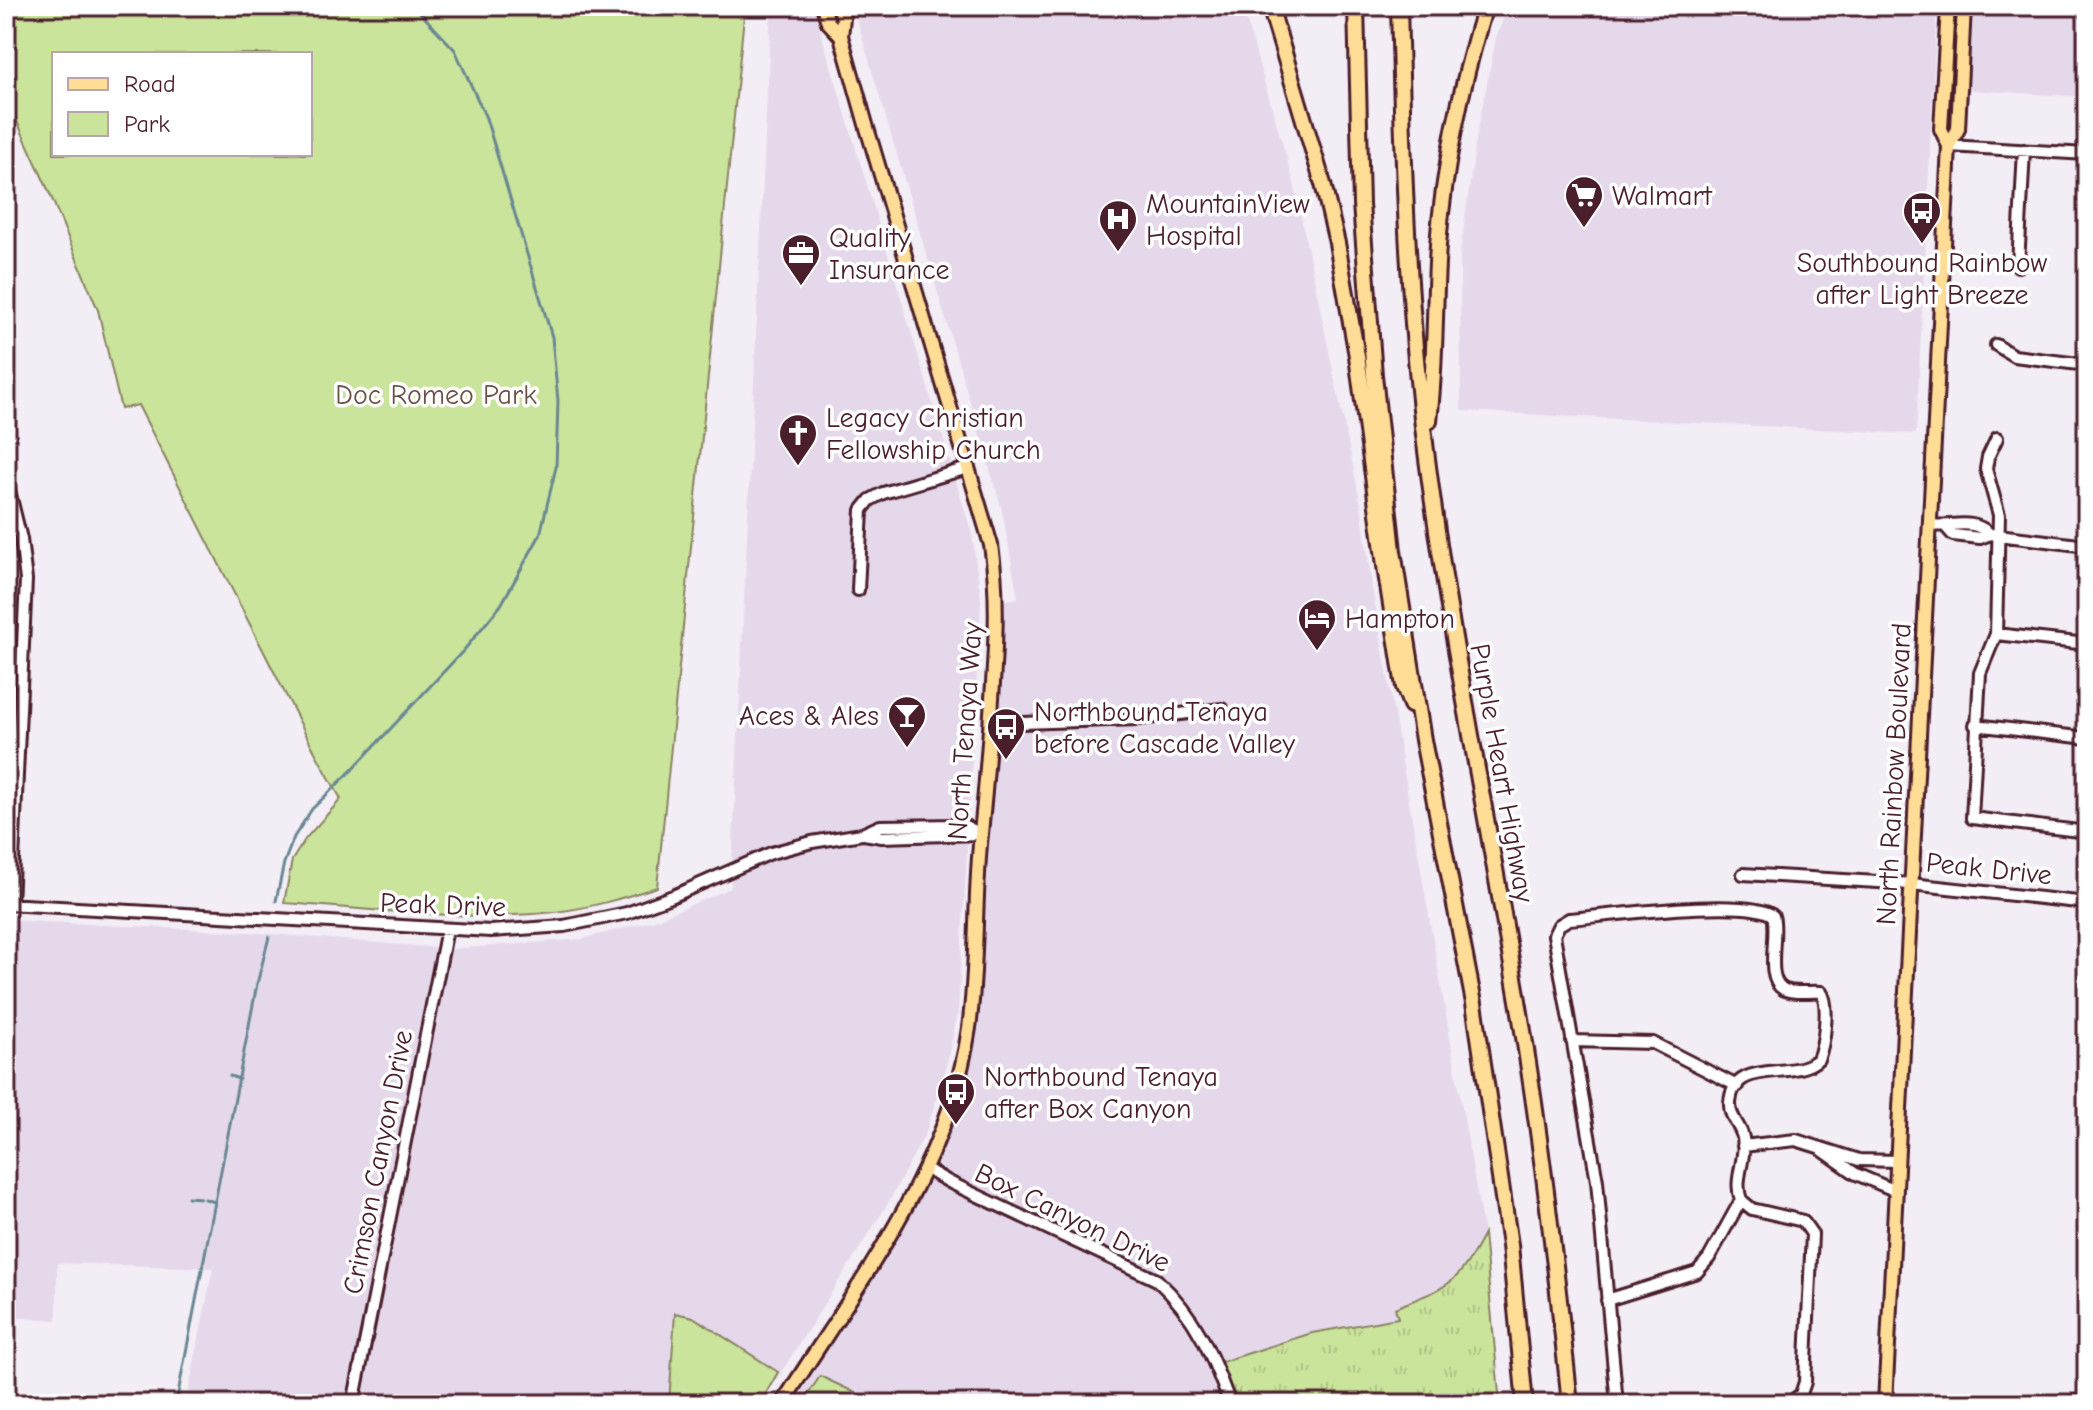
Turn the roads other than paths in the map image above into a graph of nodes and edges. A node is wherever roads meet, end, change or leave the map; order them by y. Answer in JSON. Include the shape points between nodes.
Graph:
{"nodes":[{"id":1,"x":823,"y":6,"type":"edge"},
{"id":2,"x":839,"y":6,"type":"edge"},
{"id":3,"x":1270,"y":6,"type":"edge"},
{"id":4,"x":1356,"y":6,"type":"edge"},
{"id":5,"x":1399,"y":6,"type":"edge"},
{"id":6,"x":1485,"y":6,"type":"edge"},
{"id":7,"x":1948,"y":8,"type":"edge"},
{"id":8,"x":1964,"y":8,"type":"edge"},
{"id":9,"x":841,"y":36,"type":"junction"},
{"id":10,"x":1949,"y":146,"type":"junction"},
{"id":11,"x":2024,"y":150,"type":"junction"},
{"id":12,"x":2087,"y":154,"type":"edge"},
{"id":13,"x":2018,"y":266,"type":"dead end"},
{"id":14,"x":1996,"y":345,"type":"dead end"},
{"id":15,"x":2087,"y":365,"type":"edge"},
{"id":16,"x":1997,"y":438,"type":"dead end"},
{"id":17,"x":1425,"y":449,"type":"junction"},
{"id":18,"x":968,"y":468,"type":"junction"},
{"id":19,"x":6,"y":478,"type":"edge"},
{"id":20,"x":1930,"y":525,"type":"junction"},
{"id":21,"x":1994,"y":534,"type":"junction"},
{"id":22,"x":2087,"y":546,"type":"edge"},
{"id":23,"x":858,"y":590,"type":"dead end"},
{"id":24,"x":1996,"y":634,"type":"junction"},
{"id":25,"x":2087,"y":644,"type":"edge"},
{"id":26,"x":1222,"y":709,"type":"dead end"},
{"id":27,"x":990,"y":724,"type":"junction"},
{"id":28,"x":1975,"y":725,"type":"junction"},
{"id":29,"x":2087,"y":738,"type":"edge"},
{"id":30,"x":1423,"y":740,"type":"junction"},
{"id":31,"x":2087,"y":832,"type":"edge"},
{"id":32,"x":981,"y":834,"type":"junction"},
{"id":33,"x":1743,"y":874,"type":"dead end"},
{"id":34,"x":1911,"y":884,"type":"junction"},
{"id":35,"x":2087,"y":903,"type":"edge"},
{"id":36,"x":8,"y":904,"type":"edge"},
{"id":37,"x":447,"y":929,"type":"junction"},
{"id":38,"x":1572,"y":1041,"type":"junction"},
{"id":39,"x":1737,"y":1086,"type":"junction"},
{"id":40,"x":1814,"y":1144,"type":"junction"},
{"id":41,"x":1743,"y":1146,"type":"junction"},
{"id":42,"x":1897,"y":1161,"type":"junction"},
{"id":43,"x":926,"y":1169,"type":"junction"},
{"id":44,"x":1896,"y":1191,"type":"junction"},
{"id":45,"x":1741,"y":1200,"type":"junction"},
{"id":46,"x":1607,"y":1300,"type":"junction"},
{"id":47,"x":2087,"y":1401,"type":"edge"},
{"id":48,"x":353,"y":1404,"type":"edge"},
{"id":49,"x":782,"y":1404,"type":"edge"},
{"id":50,"x":1230,"y":1404,"type":"edge"},
{"id":51,"x":1525,"y":1404,"type":"edge"},
{"id":52,"x":1570,"y":1404,"type":"edge"},
{"id":53,"x":1617,"y":1404,"type":"edge"},
{"id":54,"x":1789,"y":1404,"type":"edge"},
{"id":55,"x":1885,"y":1404,"type":"edge"},
{"id":56,"x":2065,"y":1404,"type":"edge"}],
"edges":[{"from":1,"to":9,"type":"main road","name":"North Tenaya Way"},
{"from":2,"to":9,"type":"main road","name":"North Tenaya Way"},
{"from":3,"to":30,"type":"highway","via":[[1339,256],[1404,687]]},
{"from":4,"to":30,"type":"highway","via":[[1361,204],[1374,375],[1393,551]]},
{"from":5,"to":17,"type":"highway","name":"Purple Heart Highway","via":[[1404,216]]},
{"from":6,"to":17,"type":"highway","via":[[1444,186]]},
{"from":7,"to":8,"type":"main road"},
{"from":7,"to":10,"type":"main road","name":"North Rainbow Boulevard","via":[[1941,129]]},
{"from":8,"to":10,"type":"main road","name":"North Rainbow Boulevard","via":[[1958,129]]},
{"from":9,"to":18,"type":"main road","name":"North Tenaya Way"},
{"from":10,"to":11,"type":"street"},
{"from":10,"to":20,"type":"main road","name":"North Rainbow Boulevard"},
{"from":11,"to":12,"type":"street"},
{"from":11,"to":13,"type":"street"},
{"from":14,"to":15,"type":"street","via":[[2014,356]]},
{"from":16,"to":21,"type":"street","via":[[1986,469],[1997,502]]},
{"from":17,"to":52,"type":"highway","name":"Purple Heart Highway","via":[[1455,658],[1545,1172]]},
{"from":18,"to":23,"type":"street","via":[[870,500],[862,510]]},
{"from":18,"to":27,"type":"main road","name":"North Tenaya Way","via":[[995,571]]},
{"from":19,"to":36,"type":"street","via":[[21,539],[26,592]]},
{"from":20,"to":21,"type":"street","via":[[1955,522],[1982,526]]},
{"from":20,"to":34,"type":"main road","name":"North Rainbow Boulevard"},
{"from":21,"to":22,"type":"street"},
{"from":21,"to":24,"type":"street"},
{"from":24,"to":25,"type":"street"},
{"from":24,"to":28,"type":"street","via":[[1980,673]]},
{"from":26,"to":27,"type":"street","via":[[1126,720]]},
{"from":27,"to":32,"type":"main road","name":"North Tenaya Way"},
{"from":28,"to":29,"type":"street"},
{"from":28,"to":31,"type":"street","via":[[1972,818]]},
{"from":30,"to":51,"type":"highway","via":[[1474,1003],[1510,1245]]},
{"from":32,"to":37,"type":"street","name":"Peak Drive","via":[[862,834],[784,849],[663,900],[593,921],[525,930]]},
{"from":32,"to":43,"type":"main road","name":"North Tenaya Way","via":[[969,1029],[949,1110]]},
{"from":33,"to":34,"type":"street","name":"Peak Drive"},
{"from":34,"to":35,"type":"street","name":"Peak Drive"},
{"from":34,"to":42,"type":"main road","name":"North Rainbow Boulevard"},
{"from":36,"to":37,"type":"street","name":"Peak Drive"},
{"from":37,"to":48,"type":"street","name":"Crimson Canyon Drive"},
{"from":38,"to":39,"type":"street","via":[[1653,1043]]},
{"from":38,"to":39,"type":"street","via":[[1554,941],[1563,922],[1730,906],[1765,910],[1775,919],[1777,983],[1786,990],[1821,992],[1825,998],[1822,1048],[1814,1064],[1758,1073]]},
{"from":38,"to":46,"type":"street","via":[[1597,1181]]},
{"from":39,"to":41,"type":"street","via":[[1731,1112]]},
{"from":40,"to":41,"type":"street","via":[[1796,1140]]},
{"from":40,"to":42,"type":"street","via":[[1859,1160]]},
{"from":40,"to":44,"type":"street","via":[[1847,1169]]},
{"from":41,"to":45,"type":"street"},
{"from":42,"to":44,"type":"main road","name":"North Rainbow Boulevard"},
{"from":43,"to":49,"type":"main road","name":"North Tenaya Way"},
{"from":43,"to":50,"type":"street","name":"Box Canyon Drive","via":[[1157,1280],[1200,1330]]},
{"from":44,"to":55,"type":"main road","name":"North Rainbow Boulevard"},
{"from":45,"to":46,"type":"street","via":[[1697,1272]]},
{"from":45,"to":54,"type":"street","via":[[1752,1209],[1803,1221],[1812,1234],[1805,1382]]},
{"from":46,"to":53,"type":"street"},
{"from":47,"to":56,"type":"street"}]}
